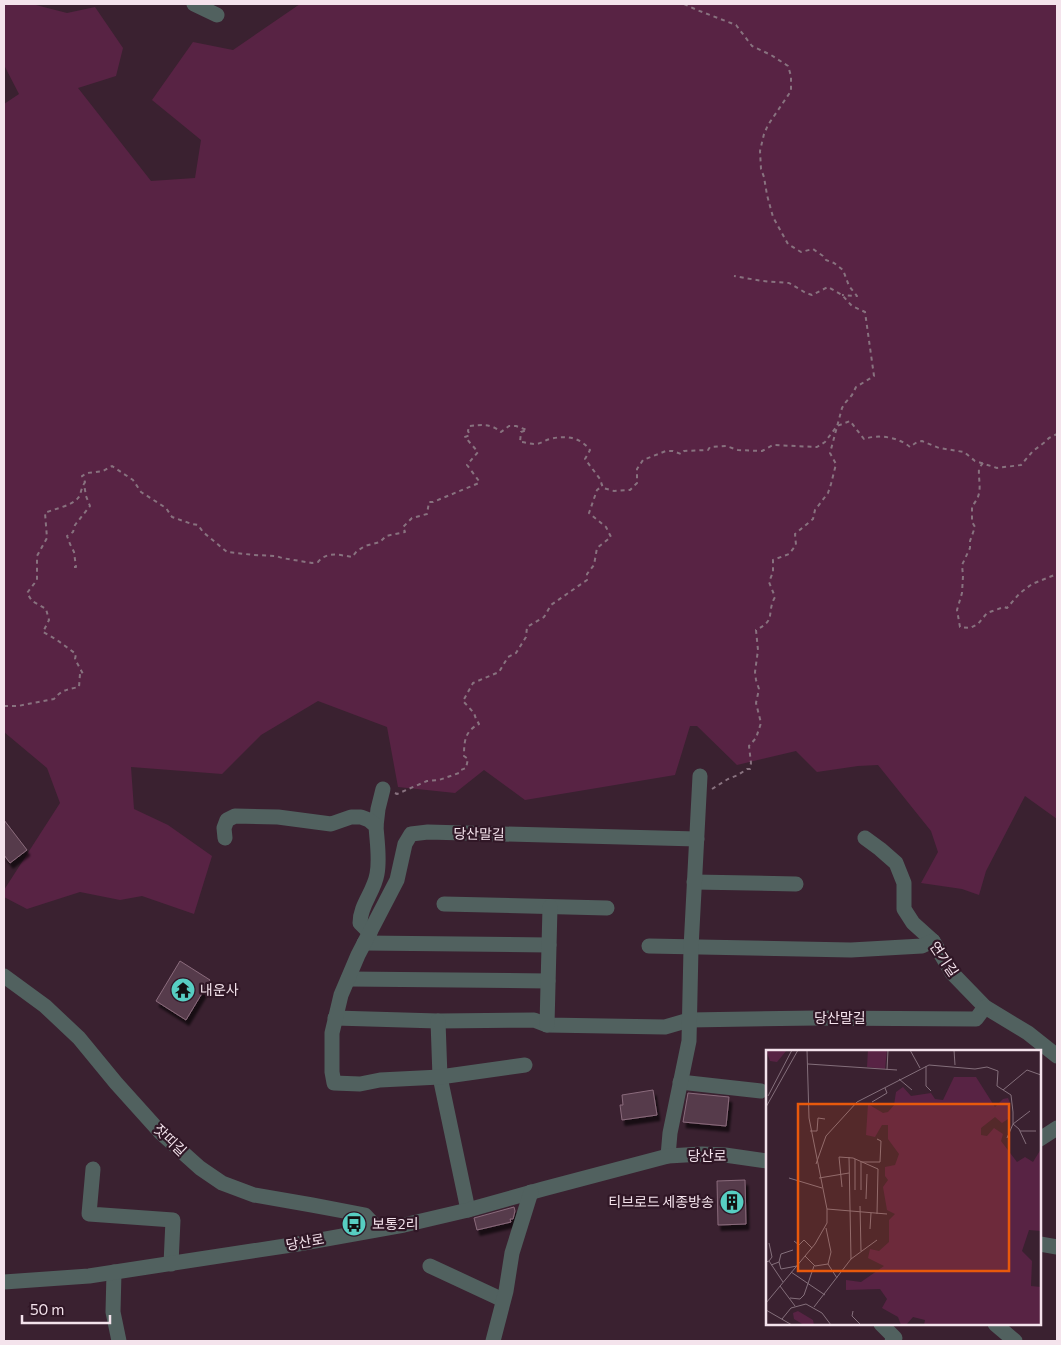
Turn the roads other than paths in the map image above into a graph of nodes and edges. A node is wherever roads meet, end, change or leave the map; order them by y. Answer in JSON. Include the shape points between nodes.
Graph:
{"nodes":[{"id":1,"x":194,"y":4,"type":"edge"},
{"id":2,"x":217,"y":14,"type":"dead end"},
{"id":3,"x":700,"y":776,"type":"dead end"},
{"id":4,"x":383,"y":790,"type":"road end"},
{"id":5,"x":376,"y":826,"type":"junction"},
{"id":6,"x":225,"y":838,"type":"dead end"},
{"id":7,"x":865,"y":838,"type":"dead end"},
{"id":8,"x":697,"y":839,"type":"junction"},
{"id":9,"x":694,"y":882,"type":"junction"},
{"id":10,"x":796,"y":884,"type":"dead end"},
{"id":11,"x":444,"y":904,"type":"dead end"},
{"id":12,"x":550,"y":907,"type":"junction"},
{"id":13,"x":607,"y":908,"type":"dead end"},
{"id":14,"x":367,"y":938,"type":"junction"},
{"id":15,"x":933,"y":941,"type":"junction"},
{"id":16,"x":549,"y":944,"type":"junction"},
{"id":17,"x":649,"y":946,"type":"dead end"},
{"id":18,"x":691,"y":948,"type":"junction"},
{"id":19,"x":4,"y":976,"type":"edge"},
{"id":20,"x":348,"y":979,"type":"junction"},
{"id":21,"x":548,"y":981,"type":"junction"},
{"id":22,"x":985,"y":1007,"type":"junction"},
{"id":23,"x":335,"y":1018,"type":"junction"},
{"id":24,"x":689,"y":1020,"type":"junction"},
{"id":25,"x":438,"y":1021,"type":"junction"},
{"id":26,"x":547,"y":1025,"type":"junction"},
{"id":27,"x":1057,"y":1056,"type":"edge"},
{"id":28,"x":525,"y":1065,"type":"dead end"},
{"id":29,"x":440,"y":1077,"type":"junction"},
{"id":30,"x":680,"y":1082,"type":"junction"},
{"id":31,"x":761,"y":1091,"type":"dead end"},
{"id":32,"x":1057,"y":1128,"type":"edge"},
{"id":33,"x":1041,"y":1138,"type":"edge"},
{"id":34,"x":668,"y":1156,"type":"junction"},
{"id":35,"x":766,"y":1161,"type":"edge"},
{"id":36,"x":92,"y":1170,"type":"dead end"},
{"id":37,"x":531,"y":1192,"type":"junction"},
{"id":38,"x":468,"y":1210,"type":"junction"},
{"id":39,"x":378,"y":1229,"type":"junction"},
{"id":40,"x":1041,"y":1244,"type":"edge"},
{"id":41,"x":1057,"y":1247,"type":"edge"},
{"id":42,"x":171,"y":1264,"type":"junction"},
{"id":43,"x":430,"y":1266,"type":"dead end"},
{"id":44,"x":114,"y":1272,"type":"junction"},
{"id":45,"x":4,"y":1282,"type":"edge"},
{"id":46,"x":503,"y":1300,"type":"junction"},
{"id":47,"x":882,"y":1325,"type":"edge"},
{"id":48,"x":996,"y":1325,"type":"edge"},
{"id":49,"x":119,"y":1341,"type":"edge"},
{"id":50,"x":493,"y":1341,"type":"edge"},
{"id":51,"x":892,"y":1341,"type":"edge"},
{"id":52,"x":1015,"y":1341,"type":"edge"}],
"edges":[{"from":1,"to":2,"type":"street"},
{"from":3,"to":8,"type":"street"},
{"from":4,"to":5,"type":"street"},
{"from":5,"to":6,"type":"street","via":[[361,817],[330,824],[235,816],[227,820]]},
{"from":5,"to":14,"type":"street","via":[[377,876],[360,913],[360,923]]},
{"from":7,"to":15,"type":"street","name":"연기길","via":[[896,864],[904,883],[904,909]]},
{"from":8,"to":9,"type":"street"},
{"from":8,"to":14,"type":"street","name":"당산말길","via":[[411,834],[405,844],[397,880]]},
{"from":9,"to":10,"type":"street"},
{"from":9,"to":18,"type":"street"},
{"from":11,"to":12,"type":"street"},
{"from":12,"to":13,"type":"street"},
{"from":12,"to":16,"type":"street"},
{"from":14,"to":16,"type":"street"},
{"from":14,"to":20,"type":"street"},
{"from":15,"to":18,"type":"street","via":[[922,946],[851,950]]},
{"from":15,"to":22,"type":"street","name":"연기길","via":[[952,973]]},
{"from":16,"to":21,"type":"street"},
{"from":17,"to":18,"type":"street"},
{"from":18,"to":24,"type":"street"},
{"from":19,"to":39,"type":"street","name":"잣띠길","via":[[45,1006],[78,1038],[161,1133],[222,1183],[254,1196],[365,1215]]},
{"from":20,"to":21,"type":"street"},
{"from":20,"to":23,"type":"street"},
{"from":21,"to":26,"type":"street"},
{"from":22,"to":24,"type":"street","name":"당산말길","via":[[976,1019]]},
{"from":22,"to":27,"type":"street","name":"연기길","via":[[1028,1033]]},
{"from":23,"to":25,"type":"street"},
{"from":23,"to":29,"type":"street","via":[[332,1034],[334,1083]]},
{"from":24,"to":26,"type":"street","name":"당산말길","via":[[665,1027]]},
{"from":24,"to":30,"type":"street","via":[[689,1041]]},
{"from":25,"to":26,"type":"street","via":[[534,1020]]},
{"from":25,"to":29,"type":"street"},
{"from":28,"to":29,"type":"street"},
{"from":29,"to":38,"type":"street"},
{"from":30,"to":31,"type":"street"},
{"from":30,"to":34,"type":"street"},
{"from":32,"to":33,"type":"street"},
{"from":34,"to":35,"type":"street","name":"당산로","via":[[725,1155]]},
{"from":34,"to":37,"type":"street","name":"당산로"},
{"from":36,"to":42,"type":"street","via":[[89,1214],[173,1220]]},
{"from":37,"to":38,"type":"street","name":"당산로"},
{"from":37,"to":46,"type":"street","via":[[512,1253]]},
{"from":38,"to":39,"type":"street","name":"당산로"},
{"from":39,"to":42,"type":"street","name":"당산로"},
{"from":40,"to":41,"type":"street"},
{"from":42,"to":44,"type":"street","name":"당산로"},
{"from":43,"to":46,"type":"street"},
{"from":44,"to":45,"type":"street","name":"당산로"},
{"from":44,"to":49,"type":"street","via":[[113,1312]]},
{"from":46,"to":50,"type":"street"},
{"from":47,"to":51,"type":"street","via":[[895,1338]]},
{"from":48,"to":52,"type":"street"}]}
